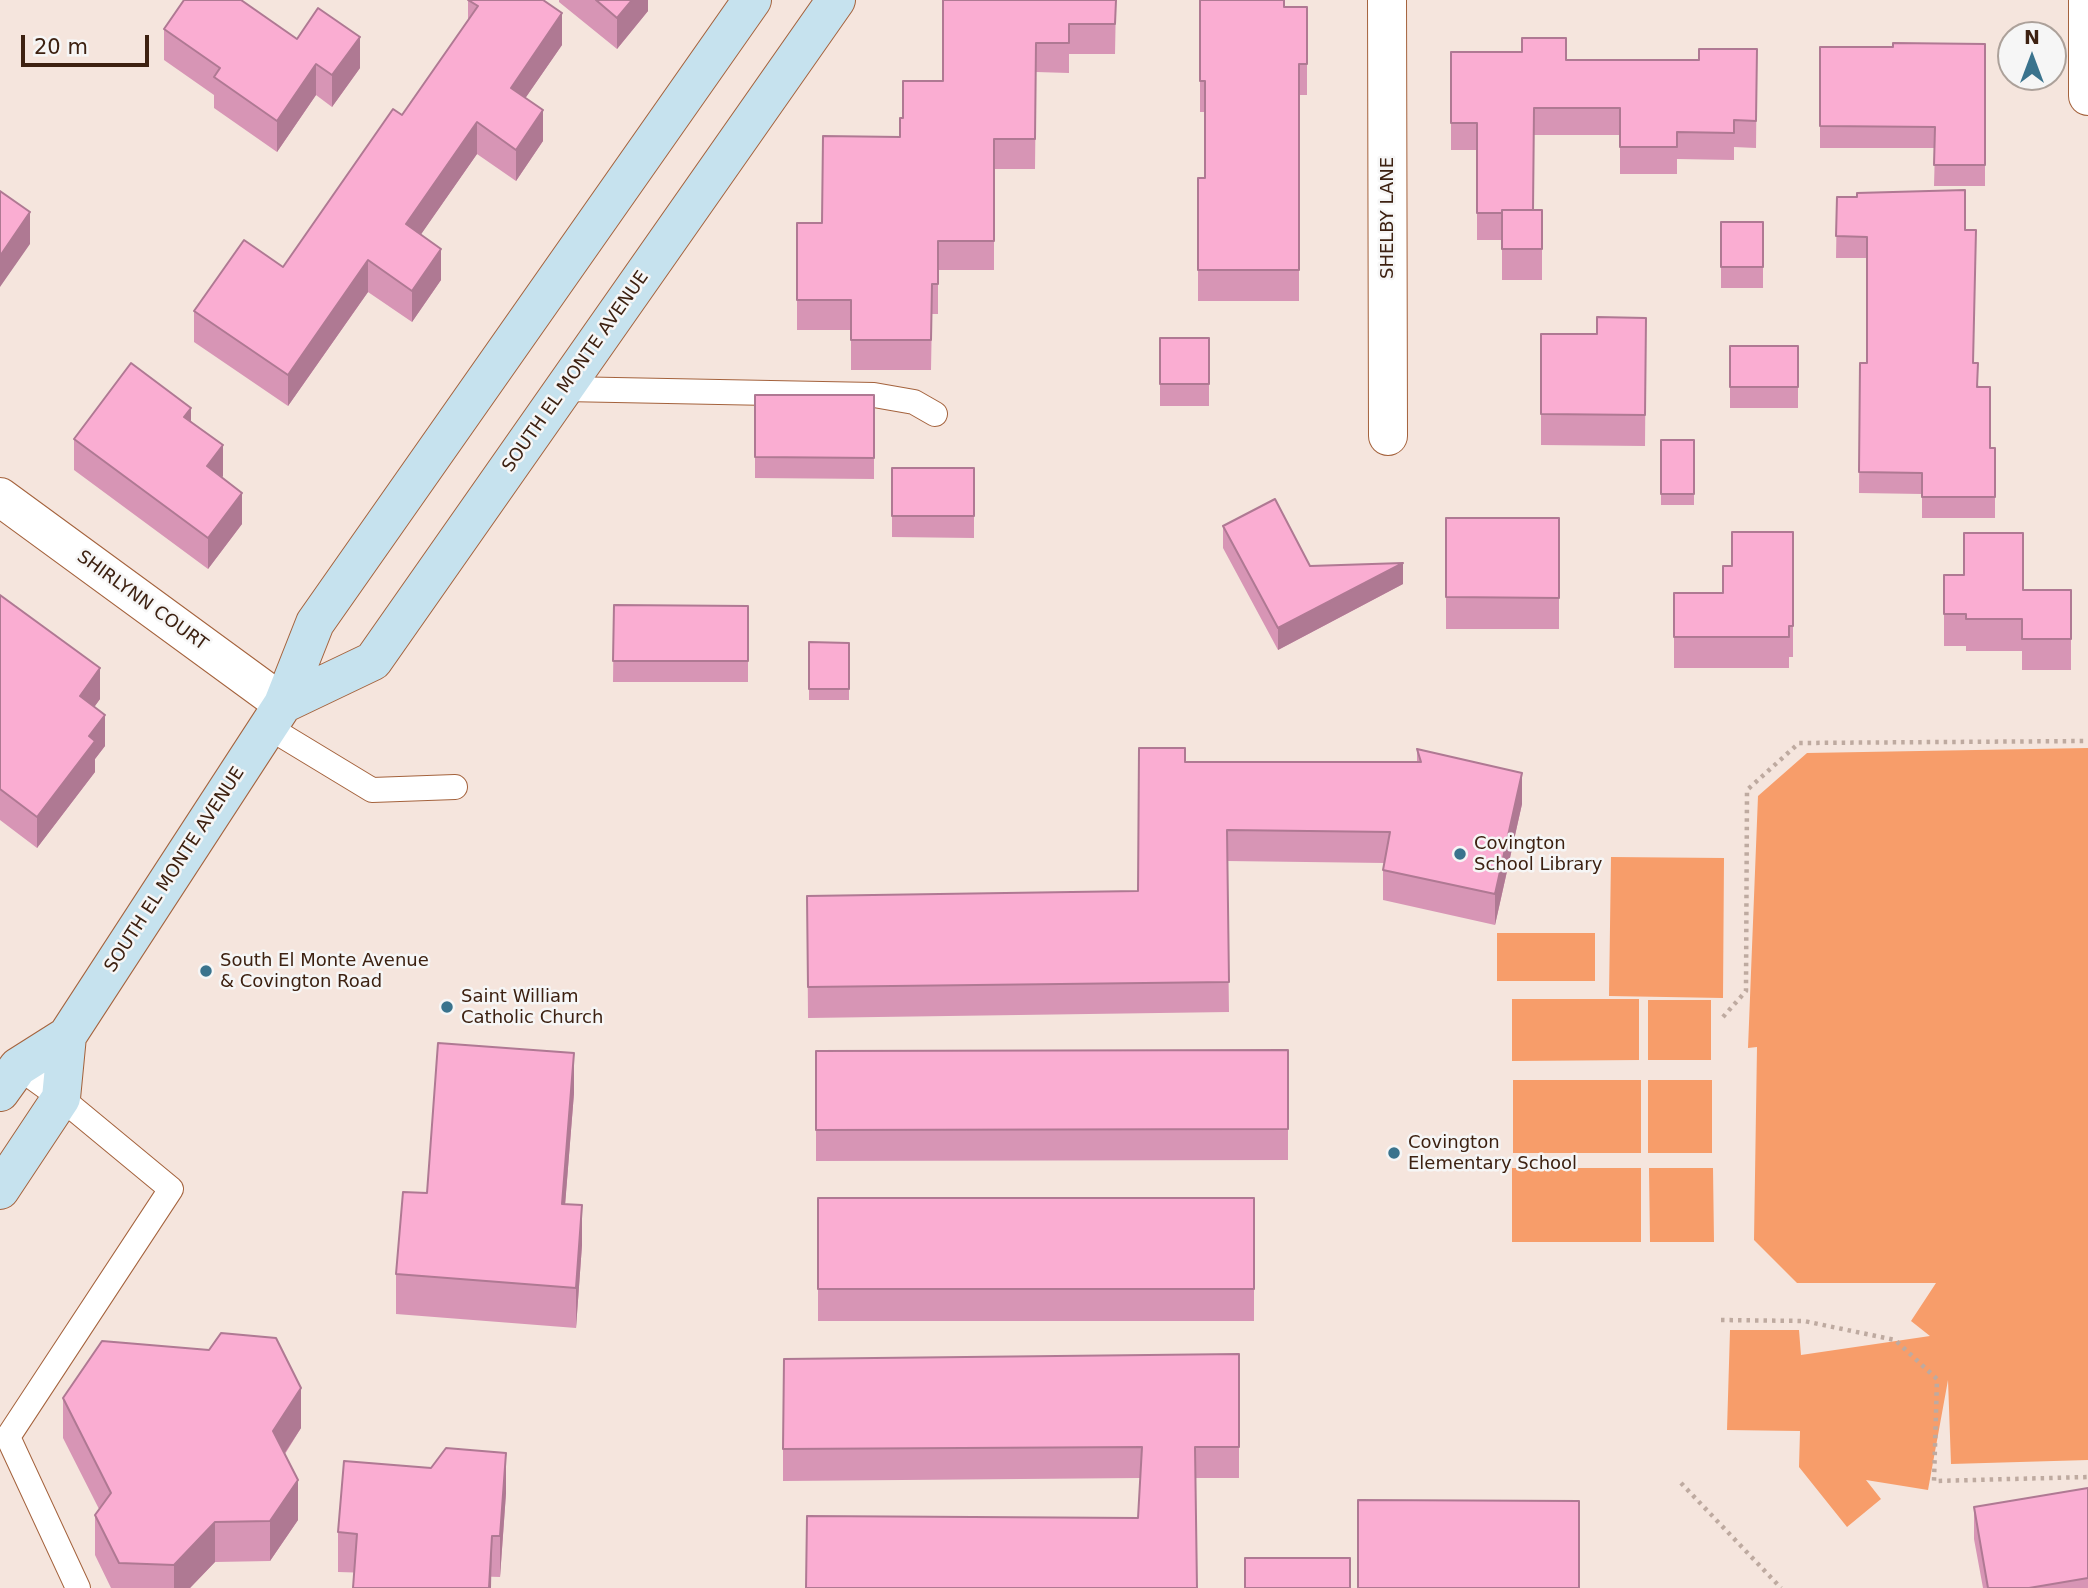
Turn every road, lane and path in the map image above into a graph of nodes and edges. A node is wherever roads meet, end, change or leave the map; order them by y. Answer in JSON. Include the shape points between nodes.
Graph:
{"nodes":[{"id":1,"x":752,"y":0,"type":"edge"},
{"id":2,"x":835,"y":0,"type":"edge"},
{"id":3,"x":1387,"y":0,"type":"edge"},
{"id":4,"x":2088,"y":0,"type":"edge"},
{"id":5,"x":2088,"y":96,"type":"edge"},
{"id":6,"x":564,"y":389,"type":"junction"},
{"id":7,"x":935,"y":414,"type":"dead end"},
{"id":8,"x":1388,"y":436,"type":"dead end"},
{"id":9,"x":0,"y":498,"type":"edge"},
{"id":10,"x":276,"y":716,"type":"junction"},
{"id":11,"x":2088,"y":741,"type":"edge"},
{"id":12,"x":454,"y":787,"type":"dead end"},
{"id":13,"x":1723,"y":1017,"type":"dead end"},
{"id":14,"x":67,"y":1036,"type":"junction"},
{"id":15,"x":9,"y":1080,"type":"edge"},
{"id":16,"x":61,"y":1098,"type":"junction"},
{"id":17,"x":0,"y":1190,"type":"edge"},
{"id":18,"x":1721,"y":1320,"type":"dead end"},
{"id":19,"x":2088,"y":1478,"type":"edge"},
{"id":20,"x":1681,"y":1483,"type":"dead end"},
{"id":21,"x":78,"y":1588,"type":"edge"},
{"id":22,"x":1781,"y":1588,"type":"edge"}],
"edges":[{"from":1,"to":10,"type":"main road","name":"SOUTH EL MONTE AVENUE","via":[[315,623]]},
{"from":2,"to":6,"type":"main road","name":"SOUTH EL MONTE AVENUE"},
{"from":3,"to":8,"type":"street","name":"SHELBY LANE"},
{"from":4,"to":5,"type":"street"},
{"from":6,"to":7,"type":"lane","via":[[874,395],[914,402]]},
{"from":6,"to":10,"type":"main road","name":"SOUTH EL MONTE AVENUE","via":[[373,661]]},
{"from":9,"to":10,"type":"street","name":"SHIRLYNN COURT"},
{"from":10,"to":12,"type":"lane","via":[[372,790]]},
{"from":10,"to":14,"type":"main road","name":"SOUTH EL MONTE AVENUE"},
{"from":11,"to":13,"type":"path","via":[[1799,743],[1747,790],[1746,991]]},
{"from":14,"to":15,"type":"main road","name":"SOUTH EL MONTE AVENUE"},
{"from":14,"to":16,"type":"main road","name":"SOUTH EL MONTE AVENUE"},
{"from":15,"to":16,"type":"lane"},
{"from":16,"to":17,"type":"main road","name":"SOUTH EL MONTE AVENUE"},
{"from":16,"to":21,"type":"lane","via":[[171,1189],[8,1437]]},
{"from":18,"to":19,"type":"path","via":[[1804,1321],[1895,1340],[1937,1379],[1934,1481]]},
{"from":20,"to":22,"type":"path"}]}
